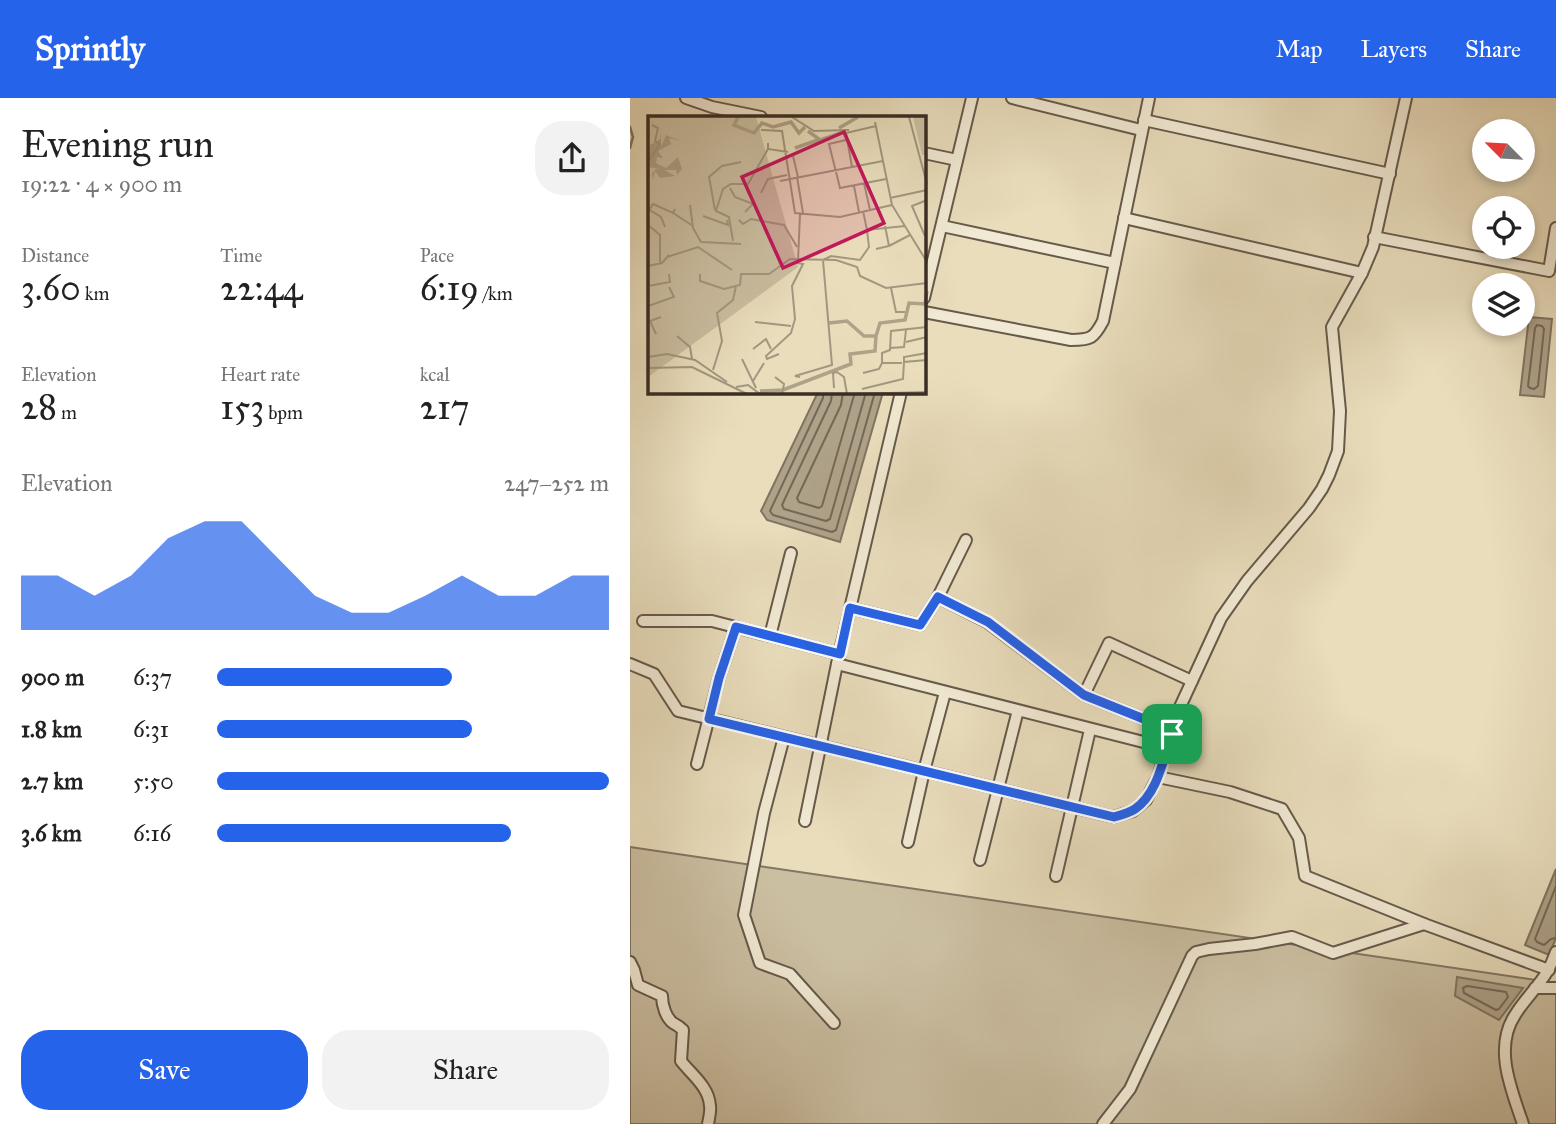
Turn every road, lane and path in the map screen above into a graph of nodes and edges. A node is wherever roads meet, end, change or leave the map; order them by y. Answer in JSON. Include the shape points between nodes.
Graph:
{"nodes":[{"id":1,"x":686,"y":98,"type":"edge"},
{"id":2,"x":972,"y":98,"type":"edge"},
{"id":3,"x":1012,"y":98,"type":"edge"},
{"id":4,"x":1149,"y":98,"type":"edge"},
{"id":5,"x":1406,"y":98,"type":"edge"},
{"id":6,"x":711,"y":112,"type":"edge"},
{"id":7,"x":751,"y":116,"type":"edge"},
{"id":8,"x":1142,"y":125,"type":"junction"},
{"id":9,"x":926,"y":153,"type":"edge"},
{"id":10,"x":957,"y":160,"type":"junction"},
{"id":11,"x":1390,"y":174,"type":"junction"},
{"id":12,"x":1124,"y":218,"type":"junction"},
{"id":13,"x":942,"y":226,"type":"junction"},
{"id":14,"x":1556,"y":228,"type":"edge"},
{"id":15,"x":1374,"y":237,"type":"junction"},
{"id":16,"x":1115,"y":263,"type":"junction"},
{"id":17,"x":1552,"y":271,"type":"edge"},
{"id":18,"x":1362,"y":273,"type":"junction"},
{"id":19,"x":926,"y":290,"type":"edge"},
{"id":20,"x":926,"y":312,"type":"edge"},
{"id":21,"x":901,"y":394,"type":"edge"},
{"id":22,"x":966,"y":540,"type":"dead end"},
{"id":23,"x":791,"y":553,"type":"dead end"},
{"id":24,"x":938,"y":597,"type":"junction"},
{"id":25,"x":850,"y":608,"type":"junction"},
{"id":26,"x":643,"y":621,"type":"dead end"},
{"id":27,"x":736,"y":627,"type":"junction"},
{"id":28,"x":770,"y":636,"type":"junction"},
{"id":29,"x":838,"y":659,"type":"junction"},
{"id":30,"x":630,"y":664,"type":"edge"},
{"id":31,"x":1192,"y":681,"type":"junction"},
{"id":32,"x":944,"y":695,"type":"dead end"},
{"id":33,"x":1084,"y":695,"type":"junction"},
{"id":34,"x":1017,"y":714,"type":"dead end"},
{"id":35,"x":709,"y":719,"type":"junction"},
{"id":36,"x":1089,"y":734,"type":"dead end"},
{"id":37,"x":1172,"y":734,"type":"junction"},
{"id":38,"x":783,"y":737,"type":"junction"},
{"id":39,"x":819,"y":746,"type":"junction"},
{"id":40,"x":1167,"y":748,"type":"junction"},
{"id":41,"x":697,"y":764,"type":"dead end"},
{"id":42,"x":924,"y":771,"type":"junction"},
{"id":43,"x":1158,"y":777,"type":"junction"},
{"id":44,"x":998,"y":788,"type":"junction"},
{"id":45,"x":1071,"y":807,"type":"junction"},
{"id":46,"x":805,"y":821,"type":"dead end"},
{"id":47,"x":908,"y":842,"type":"dead end"},
{"id":48,"x":980,"y":860,"type":"dead end"},
{"id":49,"x":1056,"y":876,"type":"dead end"},
{"id":50,"x":1424,"y":924,"type":"junction"},
{"id":51,"x":1556,"y":952,"type":"edge"},
{"id":52,"x":630,"y":962,"type":"edge"},
{"id":53,"x":1549,"y":970,"type":"junction"},
{"id":54,"x":1535,"y":988,"type":"junction"},
{"id":55,"x":1556,"y":988,"type":"edge"},
{"id":56,"x":834,"y":1023,"type":"dead end"},
{"id":57,"x":708,"y":1124,"type":"edge"},
{"id":58,"x":1103,"y":1124,"type":"edge"},
{"id":59,"x":1523,"y":1124,"type":"edge"}],
"edges":[{"from":1,"to":6,"type":"street"},
{"from":2,"to":10,"type":"street"},
{"from":3,"to":8,"type":"street"},
{"from":4,"to":8,"type":"street"},
{"from":5,"to":11,"type":"street"},
{"from":6,"to":7,"type":"street"},
{"from":8,"to":11,"type":"street"},
{"from":8,"to":12,"type":"street"},
{"from":9,"to":10,"type":"street"},
{"from":10,"to":13,"type":"street"},
{"from":11,"to":15,"type":"street"},
{"from":12,"to":16,"type":"street"},
{"from":12,"to":18,"type":"street"},
{"from":13,"to":16,"type":"street"},
{"from":13,"to":19,"type":"street"},
{"from":14,"to":17,"type":"street"},
{"from":15,"to":17,"type":"street"},
{"from":15,"to":18,"type":"street"},
{"from":16,"to":20,"type":"street","via":[[1103,321],[1088,340],[1071,341]]},
{"from":18,"to":31,"type":"street","via":[[1332,327],[1340,411],[1338,451],[1329,475],[1309,508],[1221,618]]},
{"from":21,"to":25,"type":"street"},
{"from":22,"to":24,"type":"street"},
{"from":23,"to":28,"type":"street"},
{"from":24,"to":25,"type":"street","via":[[920,625]]},
{"from":24,"to":33,"type":"street","via":[[988,622]]},
{"from":25,"to":29,"type":"street"},
{"from":26,"to":27,"type":"street","via":[[712,621]]},
{"from":27,"to":28,"type":"street"},
{"from":27,"to":35,"type":"street"},
{"from":28,"to":29,"type":"street"},
{"from":29,"to":39,"type":"street"},
{"from":29,"to":40,"type":"street"},
{"from":30,"to":35,"type":"street","via":[[654,674],[678,712]]},
{"from":31,"to":33,"type":"street","via":[[1109,643]]},
{"from":31,"to":37,"type":"street"},
{"from":32,"to":42,"type":"street"},
{"from":33,"to":37,"type":"street"},
{"from":34,"to":44,"type":"street"},
{"from":35,"to":38,"type":"street"},
{"from":35,"to":41,"type":"street"},
{"from":36,"to":45,"type":"street"},
{"from":37,"to":40,"type":"street"},
{"from":38,"to":39,"type":"street"},
{"from":38,"to":56,"type":"street","via":[[744,915],[760,963],[790,974]]},
{"from":39,"to":42,"type":"street"},
{"from":39,"to":46,"type":"street"},
{"from":40,"to":43,"type":"street"},
{"from":42,"to":44,"type":"street"},
{"from":42,"to":47,"type":"street"},
{"from":43,"to":45,"type":"street","via":[[1146,800],[1133,811],[1114,817]]},
{"from":43,"to":50,"type":"street","via":[[1282,809],[1299,838],[1305,876]]},
{"from":44,"to":45,"type":"street"},
{"from":44,"to":48,"type":"street"},
{"from":45,"to":49,"type":"street"},
{"from":50,"to":53,"type":"street"},
{"from":50,"to":58,"type":"street","via":[[1332,953],[1292,937],[1196,953],[1130,1089]]},
{"from":51,"to":53,"type":"street"},
{"from":52,"to":57,"type":"street","via":[[638,985],[662,996],[671,1022],[683,1030],[681,1061],[704,1088],[710,1105]]},
{"from":53,"to":54,"type":"street"},
{"from":54,"to":55,"type":"street"},
{"from":54,"to":59,"type":"street","via":[[1514,1016],[1504,1058]]}]}
